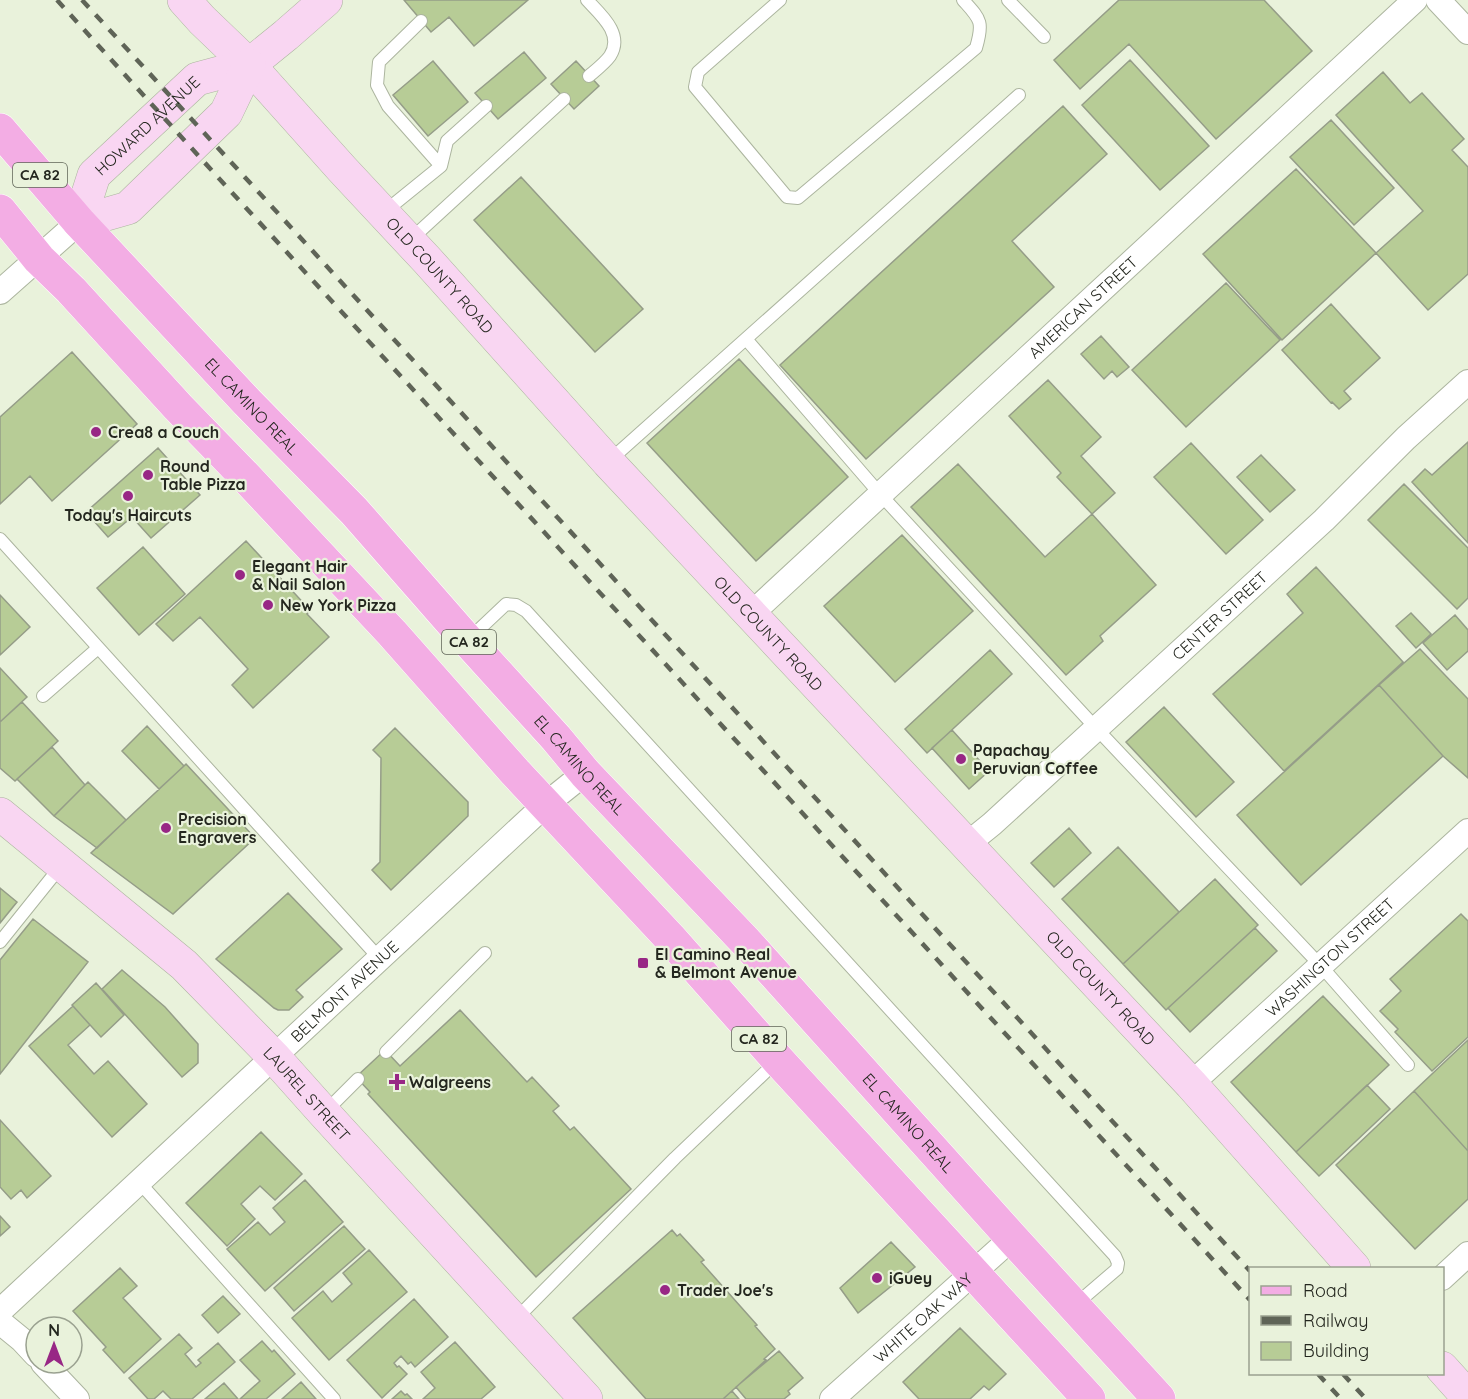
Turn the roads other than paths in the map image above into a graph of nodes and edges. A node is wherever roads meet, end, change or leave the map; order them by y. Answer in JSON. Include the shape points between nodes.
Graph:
{"nodes":[{"id":1,"x":184,"y":0,"type":"edge"},
{"id":2,"x":326,"y":0,"type":"edge"},
{"id":3,"x":587,"y":0,"type":"edge"},
{"id":4,"x":780,"y":0,"type":"edge"},
{"id":5,"x":963,"y":0,"type":"edge"},
{"id":6,"x":1008,"y":0,"type":"edge"},
{"id":7,"x":1415,"y":0,"type":"edge"},
{"id":8,"x":1438,"y":0,"type":"edge"},
{"id":9,"x":422,"y":21,"type":"dead end"},
{"id":10,"x":1468,"y":32,"type":"edge"},
{"id":11,"x":1044,"y":37,"type":"dead end"},
{"id":12,"x":249,"y":64,"type":"junction"},
{"id":13,"x":590,"y":76,"type":"dead end"},
{"id":14,"x":1019,"y":95,"type":"dead end"},
{"id":15,"x":564,"y":99,"type":"dead end"},
{"id":16,"x":486,"y":106,"type":"dead end"},
{"id":17,"x":0,"y":130,"type":"edge"},
{"id":18,"x":441,"y":166,"type":"junction"},
{"id":19,"x":0,"y":211,"type":"edge"},
{"id":20,"x":382,"y":213,"type":"junction"},
{"id":21,"x":79,"y":222,"type":"junction"},
{"id":22,"x":418,"y":251,"type":"junction"},
{"id":23,"x":39,"y":259,"type":"junction"},
{"id":24,"x":0,"y":292,"type":"edge"},
{"id":25,"x":746,"y":339,"type":"junction"},
{"id":26,"x":1468,"y":382,"type":"edge"},
{"id":27,"x":608,"y":462,"type":"junction"},
{"id":28,"x":880,"y":494,"type":"junction"},
{"id":29,"x":0,"y":539,"type":"edge"},
{"id":30,"x":751,"y":614,"type":"junction"},
{"id":31,"x":467,"y":640,"type":"junction"},
{"id":32,"x":98,"y":648,"type":"junction"},
{"id":33,"x":43,"y":696,"type":"dead end"},
{"id":34,"x":1095,"y":728,"type":"junction"},
{"id":35,"x":585,"y":773,"type":"junction"},
{"id":36,"x":545,"y":805,"type":"junction"},
{"id":37,"x":0,"y":814,"type":"edge"},
{"id":38,"x":1468,"y":831,"type":"edge"},
{"id":39,"x":966,"y":845,"type":"junction"},
{"id":40,"x":62,"y":865,"type":"junction"},
{"id":41,"x":0,"y":942,"type":"edge"},
{"id":42,"x":485,"y":953,"type":"dead end"},
{"id":43,"x":380,"y":959,"type":"junction"},
{"id":44,"x":1321,"y":966,"type":"junction"},
{"id":45,"x":386,"y":1052,"type":"dead end"},
{"id":46,"x":274,"y":1057,"type":"junction"},
{"id":47,"x":777,"y":1060,"type":"junction"},
{"id":48,"x":1408,"y":1065,"type":"dead end"},
{"id":49,"x":358,"y":1079,"type":"dead end"},
{"id":50,"x":1191,"y":1084,"type":"junction"},
{"id":51,"x":324,"y":1113,"type":"junction"},
{"id":52,"x":139,"y":1182,"type":"junction"},
{"id":53,"x":1012,"y":1238,"type":"junction"},
{"id":54,"x":1468,"y":1254,"type":"edge"},
{"id":55,"x":1352,"y":1267,"type":"edge"},
{"id":56,"x":973,"y":1273,"type":"junction"},
{"id":57,"x":1444,"y":1277,"type":"edge"},
{"id":58,"x":1074,"y":1306,"type":"junction"},
{"id":59,"x":0,"y":1311,"type":"edge"},
{"id":60,"x":514,"y":1321,"type":"junction"},
{"id":61,"x":0,"y":1322,"type":"edge"},
{"id":62,"x":24,"y":1342,"type":"edge"},
{"id":63,"x":1444,"y":1369,"type":"edge"},
{"id":64,"x":54,"y":1375,"type":"edge"},
{"id":65,"x":1468,"y":1396,"type":"edge"},
{"id":66,"x":839,"y":1397,"type":"edge"},
{"id":67,"x":77,"y":1399,"type":"edge"},
{"id":68,"x":334,"y":1399,"type":"edge"},
{"id":69,"x":586,"y":1399,"type":"edge"},
{"id":70,"x":1089,"y":1399,"type":"edge"},
{"id":71,"x":1159,"y":1399,"type":"edge"}],
"edges":[{"from":1,"to":12,"type":"street","name":"OLD COUNTY ROAD"},
{"from":2,"to":12,"type":"street","name":"HOWARD AVENUE"},
{"from":3,"to":13,"type":"lane","via":[[614,34],[609,58]]},
{"from":4,"to":5,"type":"lane","via":[[698,72],[695,87],[787,198],[798,198],[976,48],[979,18]]},
{"from":6,"to":11,"type":"lane"},
{"from":7,"to":28,"type":"street","name":"AMERICAN STREET"},
{"from":8,"to":10,"type":"street"},
{"from":9,"to":18,"type":"lane","via":[[380,62],[377,85],[388,106]]},
{"from":12,"to":20,"type":"street","name":"OLD COUNTY ROAD"},
{"from":12,"to":21,"type":"street","name":"HOWARD AVENUE","via":[[226,113],[128,208]]},
{"from":12,"to":21,"type":"street","name":"HOWARD AVENUE","via":[[197,80],[94,175]]},
{"from":14,"to":25,"type":"lane"},
{"from":15,"to":22,"type":"lane"},
{"from":16,"to":18,"type":"lane","via":[[447,141]]},
{"from":17,"to":21,"type":"main road","name":"EL CAMINO REAL","number":"CA 82"},
{"from":18,"to":20,"type":"lane"},
{"from":19,"to":23,"type":"main road","number":"CA 82"},
{"from":20,"to":22,"type":"street","name":"OLD COUNTY ROAD"},
{"from":21,"to":23,"type":"street","name":"HOWARD AVENUE"},
{"from":21,"to":31,"type":"main road","name":"EL CAMINO REAL","number":"CA 82","via":[[354,511]]},
{"from":22,"to":27,"type":"street","name":"OLD COUNTY ROAD"},
{"from":23,"to":24,"type":"street","name":"HOWARD AVENUE"},
{"from":23,"to":36,"type":"main road","number":"CA 82","via":[[392,633]]},
{"from":25,"to":27,"type":"lane"},
{"from":25,"to":28,"type":"lane"},
{"from":26,"to":34,"type":"street","name":"CENTER STREET"},
{"from":27,"to":30,"type":"street","name":"OLD COUNTY ROAD"},
{"from":28,"to":30,"type":"street","name":"AMERICAN STREET"},
{"from":28,"to":34,"type":"lane"},
{"from":29,"to":32,"type":"lane"},
{"from":30,"to":39,"type":"street","name":"OLD COUNTY ROAD"},
{"from":31,"to":35,"type":"main road","name":"EL CAMINO REAL","number":"CA 82"},
{"from":31,"to":58,"type":"lane","via":[[506,604],[525,611],[1115,1256],[1117,1269]]},
{"from":32,"to":33,"type":"lane"},
{"from":32,"to":43,"type":"lane"},
{"from":34,"to":39,"type":"street","name":"CENTER STREET"},
{"from":34,"to":44,"type":"lane"},
{"from":35,"to":36,"type":"street","name":"BELMONT AVENUE"},
{"from":35,"to":53,"type":"main road","name":"EL CAMINO REAL","number":"CA 82","via":[[746,942]]},
{"from":36,"to":43,"type":"street","name":"BELMONT AVENUE"},
{"from":36,"to":47,"type":"main road","number":"CA 82"},
{"from":37,"to":40,"type":"street","name":"LAUREL STREET"},
{"from":38,"to":44,"type":"street","name":"WASHINGTON STREET"},
{"from":39,"to":50,"type":"street","name":"OLD COUNTY ROAD"},
{"from":40,"to":41,"type":"lane"},
{"from":40,"to":46,"type":"street","name":"LAUREL STREET","via":[[184,965]]},
{"from":42,"to":45,"type":"lane"},
{"from":43,"to":46,"type":"street","name":"BELMONT AVENUE"},
{"from":44,"to":48,"type":"lane"},
{"from":44,"to":50,"type":"street","name":"WASHINGTON STREET"},
{"from":46,"to":51,"type":"street","name":"LAUREL STREET"},
{"from":46,"to":52,"type":"street","name":"BELMONT AVENUE"},
{"from":47,"to":56,"type":"main road","number":"CA 82"},
{"from":47,"to":60,"type":"lane"},
{"from":49,"to":51,"type":"lane"},
{"from":50,"to":55,"type":"street","name":"OLD COUNTY ROAD"},
{"from":51,"to":60,"type":"street","name":"LAUREL STREET"},
{"from":52,"to":59,"type":"street","name":"BELMONT AVENUE"},
{"from":52,"to":68,"type":"lane"},
{"from":53,"to":56,"type":"street","name":"WHITE OAK WAY"},
{"from":53,"to":58,"type":"main road","name":"EL CAMINO REAL","number":"CA 82"},
{"from":54,"to":57,"type":"street"},
{"from":56,"to":66,"type":"street","name":"WHITE OAK WAY"},
{"from":56,"to":70,"type":"main road","number":"CA 82"},
{"from":58,"to":71,"type":"main road","name":"EL CAMINO REAL","number":"CA 82"},
{"from":60,"to":69,"type":"street","name":"LAUREL STREET"},
{"from":61,"to":62,"type":"street"},
{"from":63,"to":65,"type":"street"},
{"from":64,"to":67,"type":"street"}]}
